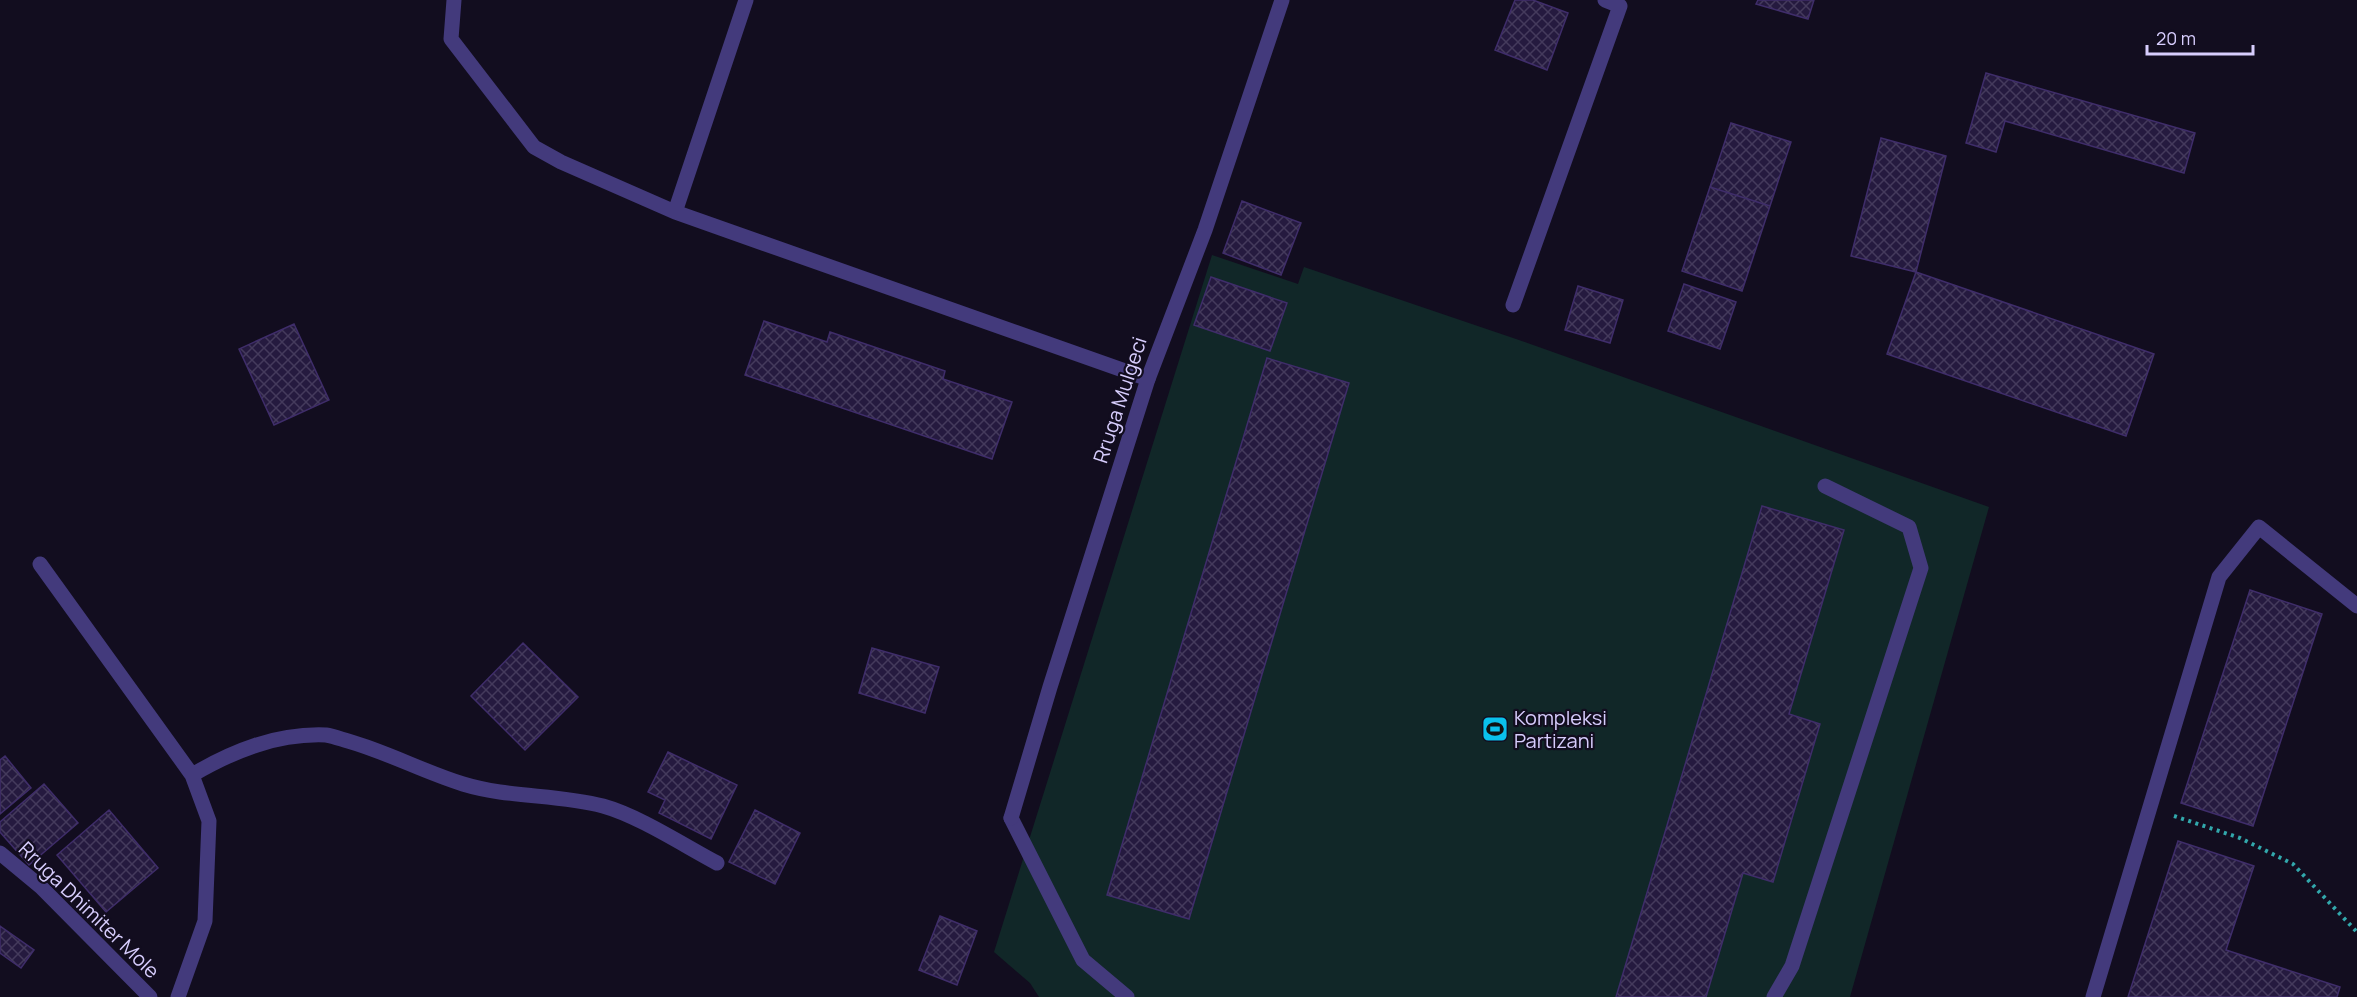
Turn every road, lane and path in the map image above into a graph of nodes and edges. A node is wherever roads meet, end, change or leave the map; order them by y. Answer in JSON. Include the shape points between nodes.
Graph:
{"nodes":[{"id":1,"x":454,"y":0,"type":"edge"},
{"id":2,"x":746,"y":0,"type":"edge"},
{"id":3,"x":1282,"y":0,"type":"edge"},
{"id":4,"x":1605,"y":0,"type":"edge"},
{"id":5,"x":675,"y":212,"type":"junction"},
{"id":6,"x":1513,"y":305,"type":"dead end"},
{"id":7,"x":1148,"y":379,"type":"junction"},
{"id":8,"x":1825,"y":486,"type":"dead end"},
{"id":9,"x":40,"y":564,"type":"dead end"},
{"id":10,"x":2357,"y":606,"type":"edge"},
{"id":11,"x":192,"y":775,"type":"junction"},
{"id":12,"x":2149,"y":809,"type":"junction"},
{"id":13,"x":0,"y":853,"type":"edge"},
{"id":14,"x":717,"y":863,"type":"dead end"},
{"id":15,"x":2357,"y":935,"type":"edge"},
{"id":16,"x":150,"y":997,"type":"edge"},
{"id":17,"x":178,"y":997,"type":"edge"},
{"id":18,"x":1127,"y":997,"type":"edge"},
{"id":19,"x":1774,"y":997,"type":"edge"},
{"id":20,"x":2093,"y":997,"type":"edge"}],
"edges":[{"from":1,"to":5,"type":"street","via":[[452,39],[534,147]]},
{"from":2,"to":5,"type":"street"},
{"from":3,"to":7,"type":"street","name":"Rruga Mulgeci","via":[[1205,230]]},
{"from":4,"to":6,"type":"street","via":[[1620,6]]},
{"from":5,"to":7,"type":"street"},
{"from":7,"to":18,"type":"street","name":"Rruga Mulgeci","via":[[1011,818],[1083,960]]},
{"from":8,"to":19,"type":"street","via":[[1909,527],[1921,568],[1792,966]]},
{"from":9,"to":11,"type":"street"},
{"from":10,"to":12,"type":"street","via":[[2259,527],[2219,577]]},
{"from":11,"to":14,"type":"street","via":[[254,745],[290,736],[328,735],[463,784],[569,798],[605,807]]},
{"from":11,"to":17,"type":"street","via":[[209,821],[209,865],[205,921]]},
{"from":12,"to":15,"type":"path","via":[[2240,838],[2293,864]]},
{"from":12,"to":20,"type":"street"},
{"from":13,"to":16,"type":"street","name":"Rruga Dhimiter Mole","via":[[40,887]]}]}
